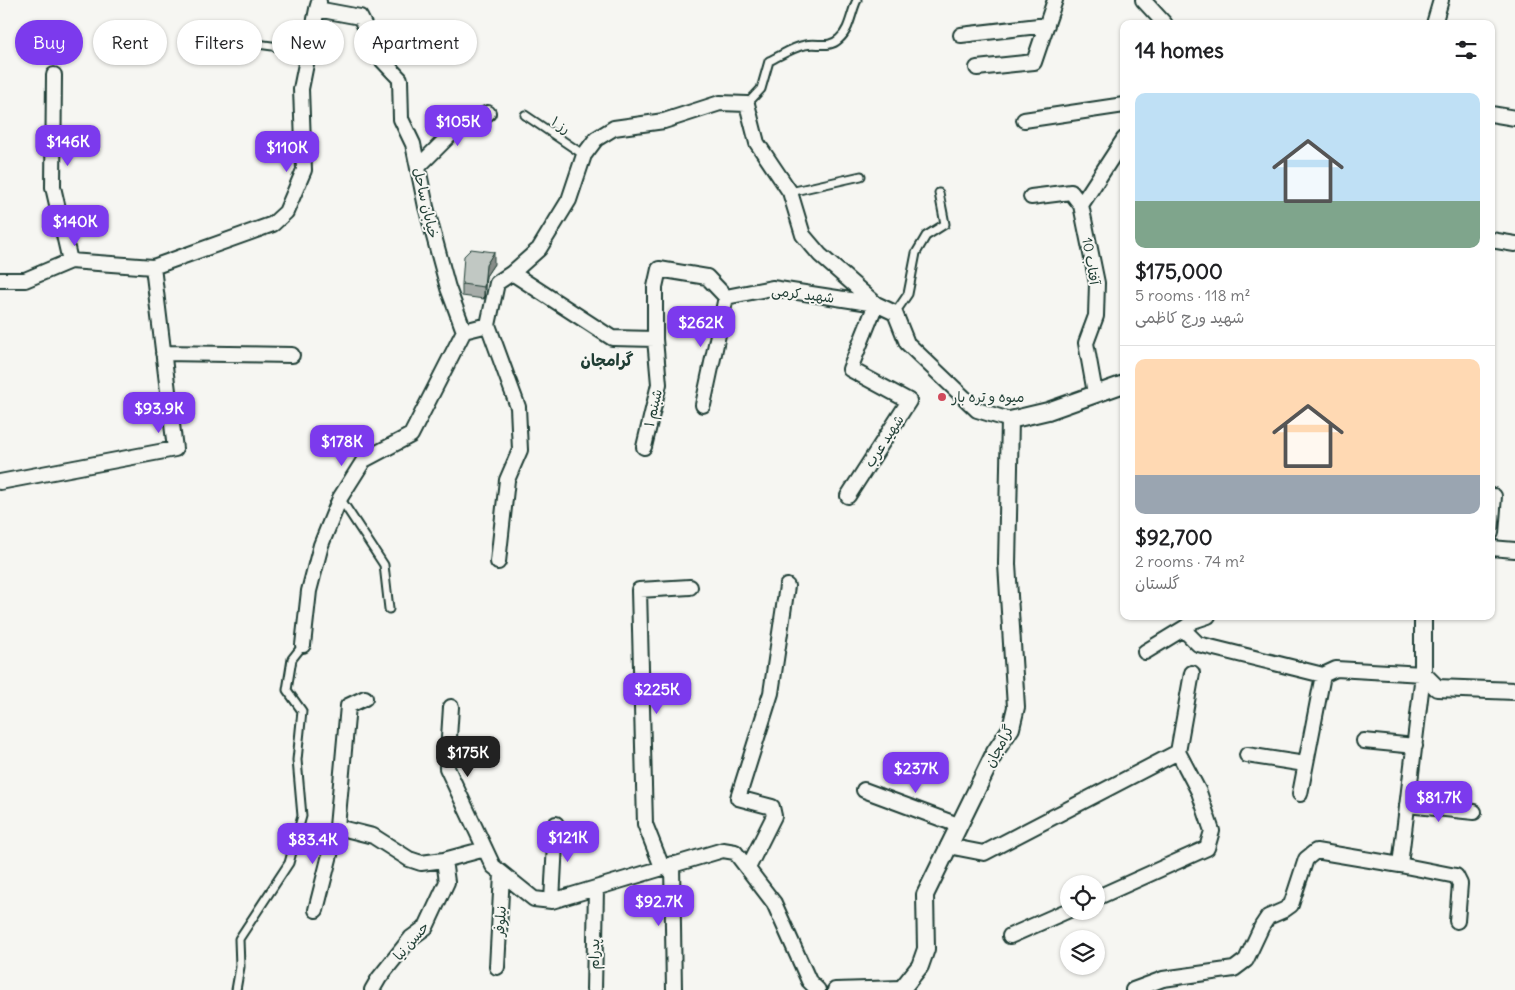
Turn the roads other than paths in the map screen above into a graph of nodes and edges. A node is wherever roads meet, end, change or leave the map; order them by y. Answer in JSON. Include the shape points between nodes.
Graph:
{"nodes":[{"id":1,"x":857,"y":0,"type":"edge"},
{"id":2,"x":1055,"y":0,"type":"edge"},
{"id":3,"x":1143,"y":0,"type":"edge"},
{"id":4,"x":1158,"y":0,"type":"edge"},
{"id":5,"x":1441,"y":0,"type":"edge"},
{"id":6,"x":318,"y":5,"type":"edge"},
{"id":7,"x":315,"y":20,"type":"edge"},
{"id":8,"x":1161,"y":20,"type":"edge"},
{"id":9,"x":1164,"y":20,"type":"edge"},
{"id":10,"x":1435,"y":20,"type":"edge"},
{"id":11,"x":1047,"y":25,"type":"junction"},
{"id":12,"x":961,"y":35,"type":"dead end"},
{"id":13,"x":306,"y":65,"type":"edge"},
{"id":14,"x":976,"y":68,"type":"dead end"},
{"id":15,"x":54,"y":75,"type":"dead end"},
{"id":16,"x":747,"y":104,"type":"junction"},
{"id":17,"x":1120,"y":106,"type":"edge"},
{"id":18,"x":488,"y":113,"type":"dead end"},
{"id":19,"x":525,"y":115,"type":"dead end"},
{"id":20,"x":1495,"y":115,"type":"edge"},
{"id":21,"x":1515,"y":118,"type":"edge"},
{"id":22,"x":1024,"y":120,"type":"dead end"},
{"id":23,"x":1120,"y":145,"type":"edge"},
{"id":24,"x":584,"y":155,"type":"junction"},
{"id":25,"x":418,"y":167,"type":"junction"},
{"id":26,"x":860,"y":176,"type":"dead end"},
{"id":27,"x":790,"y":192,"type":"junction"},
{"id":28,"x":939,"y":193,"type":"dead end"},
{"id":29,"x":1031,"y":197,"type":"dead end"},
{"id":30,"x":1081,"y":205,"type":"junction"},
{"id":31,"x":1495,"y":241,"type":"edge"},
{"id":32,"x":1515,"y":244,"type":"edge"},
{"id":33,"x":70,"y":261,"type":"junction"},
{"id":34,"x":153,"y":266,"type":"junction"},
{"id":35,"x":512,"y":273,"type":"junction"},
{"id":36,"x":0,"y":280,"type":"edge"},
{"id":37,"x":726,"y":297,"type":"junction"},
{"id":38,"x":876,"y":304,"type":"junction"},
{"id":39,"x":896,"y":313,"type":"junction"},
{"id":40,"x":488,"y":325,"type":"junction"},
{"id":41,"x":464,"y":331,"type":"junction"},
{"id":42,"x":655,"y":339,"type":"junction"},
{"id":43,"x":163,"y":353,"type":"junction"},
{"id":44,"x":292,"y":354,"type":"dead end"},
{"id":45,"x":1120,"y":385,"type":"edge"},
{"id":46,"x":1095,"y":393,"type":"junction"},
{"id":47,"x":704,"y":405,"type":"dead end"},
{"id":48,"x":1010,"y":420,"type":"junction"},
{"id":49,"x":644,"y":447,"type":"dead end"},
{"id":50,"x":0,"y":482,"type":"edge"},
{"id":51,"x":848,"y":496,"type":"dead end"},
{"id":52,"x":340,"y":498,"type":"junction"},
{"id":53,"x":1495,"y":548,"type":"edge"},
{"id":54,"x":1515,"y":550,"type":"edge"},
{"id":55,"x":498,"y":562,"type":"dead end"},
{"id":56,"x":787,"y":586,"type":"dead end"},
{"id":57,"x":690,"y":587,"type":"dead end"},
{"id":58,"x":388,"y":609,"type":"dead end"},
{"id":59,"x":1193,"y":620,"type":"edge"},
{"id":60,"x":1423,"y":620,"type":"edge"},
{"id":61,"x":1186,"y":627,"type":"junction"},
{"id":62,"x":303,"y":645,"type":"joint"},
{"id":63,"x":1145,"y":652,"type":"dead end"},
{"id":64,"x":1192,"y":674,"type":"dead end"},
{"id":65,"x":1423,"y":674,"type":"junction"},
{"id":66,"x":1322,"y":675,"type":"junction"},
{"id":67,"x":1515,"y":691,"type":"edge"},
{"id":68,"x":365,"y":698,"type":"dead end"},
{"id":69,"x":451,"y":707,"type":"dead end"},
{"id":70,"x":1364,"y":741,"type":"dead end"},
{"id":71,"x":1414,"y":746,"type":"junction"},
{"id":72,"x":1178,"y":752,"type":"junction"},
{"id":73,"x":1247,"y":755,"type":"dead end"},
{"id":74,"x":1306,"y":764,"type":"junction"},
{"id":75,"x":864,"y":790,"type":"dead end"},
{"id":76,"x":1300,"y":794,"type":"dead end"},
{"id":77,"x":1407,"y":805,"type":"junction"},
{"id":78,"x":1474,"y":812,"type":"dead end"},
{"id":79,"x":556,"y":824,"type":"dead end"},
{"id":80,"x":958,"y":825,"type":"junction"},
{"id":81,"x":337,"y":827,"type":"junction"},
{"id":82,"x":948,"y":846,"type":"junction"},
{"id":83,"x":485,"y":850,"type":"junction"},
{"id":84,"x":444,"y":860,"type":"junction"},
{"id":85,"x":667,"y":865,"type":"junction"},
{"id":86,"x":1400,"y":866,"type":"junction"},
{"id":87,"x":748,"y":868,"type":"junction"},
{"id":88,"x":502,"y":874,"type":"junction"},
{"id":89,"x":596,"y":888,"type":"junction"},
{"id":90,"x":1105,"y":894,"type":"edge"},
{"id":91,"x":552,"y":901,"type":"junction"},
{"id":92,"x":316,"y":910,"type":"dead end"},
{"id":93,"x":1060,"y":914,"type":"edge"},
{"id":94,"x":1457,"y":921,"type":"dead end"},
{"id":95,"x":1010,"y":936,"type":"dead end"},
{"id":96,"x":497,"y":967,"type":"dead end"},
{"id":97,"x":901,"y":989,"type":"edge"},
{"id":98,"x":236,"y":990,"type":"edge"},
{"id":99,"x":372,"y":990,"type":"edge"},
{"id":100,"x":594,"y":990,"type":"edge"},
{"id":101,"x":674,"y":990,"type":"edge"},
{"id":102,"x":818,"y":990,"type":"edge"},
{"id":103,"x":835,"y":990,"type":"edge"},
{"id":104,"x":1134,"y":990,"type":"edge"}],
"edges":[{"from":1,"to":16,"type":"lane","via":[[840,39],[829,45],[805,45],[769,60],[761,89]]},
{"from":2,"to":11,"type":"street"},
{"from":3,"to":8,"type":"street"},
{"from":4,"to":9,"type":"street"},
{"from":5,"to":10,"type":"street"},
{"from":6,"to":7,"type":"street"},
{"from":6,"to":25,"type":"street","name":"خیابان ساحل","via":[[360,17],[382,60],[400,79],[401,119],[413,144]]},
{"from":11,"to":12,"type":"street"},
{"from":11,"to":14,"type":"street","via":[[1034,62]]},
{"from":13,"to":34,"type":"street","via":[[301,89],[304,170],[286,212],[273,224]]},
{"from":15,"to":33,"type":"street","via":[[53,187]]},
{"from":16,"to":24,"type":"street","via":[[720,103],[664,121],[614,128],[596,140]]},
{"from":16,"to":27,"type":"street","via":[[757,143]]},
{"from":17,"to":22,"type":"street"},
{"from":18,"to":25,"type":"street","via":[[454,131]]},
{"from":19,"to":24,"type":"lane","name":"رز ۱"},
{"from":20,"to":21,"type":"street"},
{"from":23,"to":30,"type":"street"},
{"from":24,"to":35,"type":"street","via":[[569,200],[539,249]]},
{"from":25,"to":41,"type":"street","name":"خیابان ساحل","via":[[448,288]]},
{"from":26,"to":27,"type":"lane"},
{"from":27,"to":38,"type":"street","via":[[803,235],[820,255]]},
{"from":28,"to":39,"type":"lane","via":[[945,224],[926,236],[916,253],[908,294]]},
{"from":29,"to":30,"type":"street","via":[[1070,192]]},
{"from":30,"to":46,"type":"street","name":"آفتاب 10","via":[[1097,282],[1096,316],[1086,343]]},
{"from":31,"to":32,"type":"street"},
{"from":33,"to":34,"type":"street"},
{"from":33,"to":36,"type":"street","via":[[25,280]]},
{"from":34,"to":43,"type":"street"},
{"from":35,"to":40,"type":"street","via":[[497,283]]},
{"from":35,"to":42,"type":"street","via":[[612,338]]},
{"from":37,"to":38,"type":"street","name":"شهید کرمی","via":[[772,288]]},
{"from":37,"to":42,"type":"street","via":[[707,277],[659,269],[655,287]]},
{"from":37,"to":47,"type":"street"},
{"from":38,"to":39,"type":"street"},
{"from":38,"to":51,"type":"street","name":"شهید عرب","via":[[850,369],[909,401]]},
{"from":39,"to":48,"type":"street","via":[[907,343],[978,410]]},
{"from":40,"to":41,"type":"street"},
{"from":40,"to":55,"type":"street","via":[[518,407],[520,450],[507,480]]},
{"from":41,"to":52,"type":"street","via":[[411,435],[364,460]]},
{"from":42,"to":49,"type":"street","name":"شبنم ۱","via":[[660,384]]},
{"from":43,"to":44,"type":"street"},
{"from":43,"to":50,"type":"street","via":[[175,448]]},
{"from":45,"to":46,"type":"street"},
{"from":46,"to":48,"type":"street","via":[[1048,411]]},
{"from":48,"to":80,"type":"street","name":"گرامجان","via":[[1007,564],[1016,707],[1011,728],[995,752]]},
{"from":52,"to":58,"type":"lane","via":[[384,565]]},
{"from":52,"to":62,"type":"street","via":[[320,545],[309,591]]},
{"from":53,"to":54,"type":"street"},
{"from":56,"to":87,"type":"street","via":[[771,693],[738,798],[772,807],[774,816]]},
{"from":57,"to":85,"type":"street","via":[[639,590],[645,824]]},
{"from":59,"to":61,"type":"street"},
{"from":60,"to":65,"type":"street"},
{"from":61,"to":63,"type":"street"},
{"from":61,"to":66,"type":"street","via":[[1187,633],[1198,644]]},
{"from":62,"to":98,"type":"lane","via":[[292,659],[287,690],[302,710],[297,760],[302,816],[289,863],[239,939],[240,967]]},
{"from":64,"to":72,"type":"street"},
{"from":65,"to":66,"type":"street","via":[[1336,669]]},
{"from":65,"to":67,"type":"street","via":[[1437,688]]},
{"from":65,"to":71,"type":"street"},
{"from":66,"to":74,"type":"street"},
{"from":68,"to":81,"type":"street","via":[[348,706]]},
{"from":69,"to":83,"type":"street","via":[[447,768]]},
{"from":70,"to":71,"type":"street"},
{"from":71,"to":77,"type":"street"},
{"from":72,"to":82,"type":"street","via":[[984,853]]},
{"from":72,"to":90,"type":"street","via":[[1200,792],[1212,831],[1206,848]]},
{"from":73,"to":74,"type":"street"},
{"from":74,"to":76,"type":"street"},
{"from":75,"to":80,"type":"street"},
{"from":77,"to":78,"type":"street"},
{"from":77,"to":86,"type":"street"},
{"from":79,"to":91,"type":"street"},
{"from":80,"to":82,"type":"street","name":"گرامجان"},
{"from":81,"to":84,"type":"street","via":[[373,836],[421,863]]},
{"from":81,"to":92,"type":"street"},
{"from":82,"to":97,"type":"street","name":"گرامجان","via":[[925,895],[926,950],[920,966]]},
{"from":83,"to":84,"type":"street"},
{"from":83,"to":88,"type":"street","via":[[493,866]]},
{"from":84,"to":99,"type":"street","name":"حسن نیا","via":[[447,882],[426,927],[411,938]]},
{"from":85,"to":87,"type":"street","via":[[723,850],[735,852]]},
{"from":85,"to":89,"type":"street"},
{"from":85,"to":101,"type":"street"},
{"from":86,"to":94,"type":"street","via":[[1456,876],[1460,884]]},
{"from":86,"to":104,"type":"street","via":[[1316,852],[1306,859],[1291,905],[1268,917],[1246,960],[1234,969],[1163,979]]},
{"from":87,"to":102,"type":"street","via":[[774,903],[809,981]]},
{"from":88,"to":91,"type":"street","via":[[534,899]]},
{"from":88,"to":96,"type":"street","name":"نیلوفر"},
{"from":89,"to":91,"type":"street"},
{"from":89,"to":100,"type":"street","name":"پدرام"},
{"from":93,"to":95,"type":"street"},
{"from":97,"to":103,"type":"street"}]}
